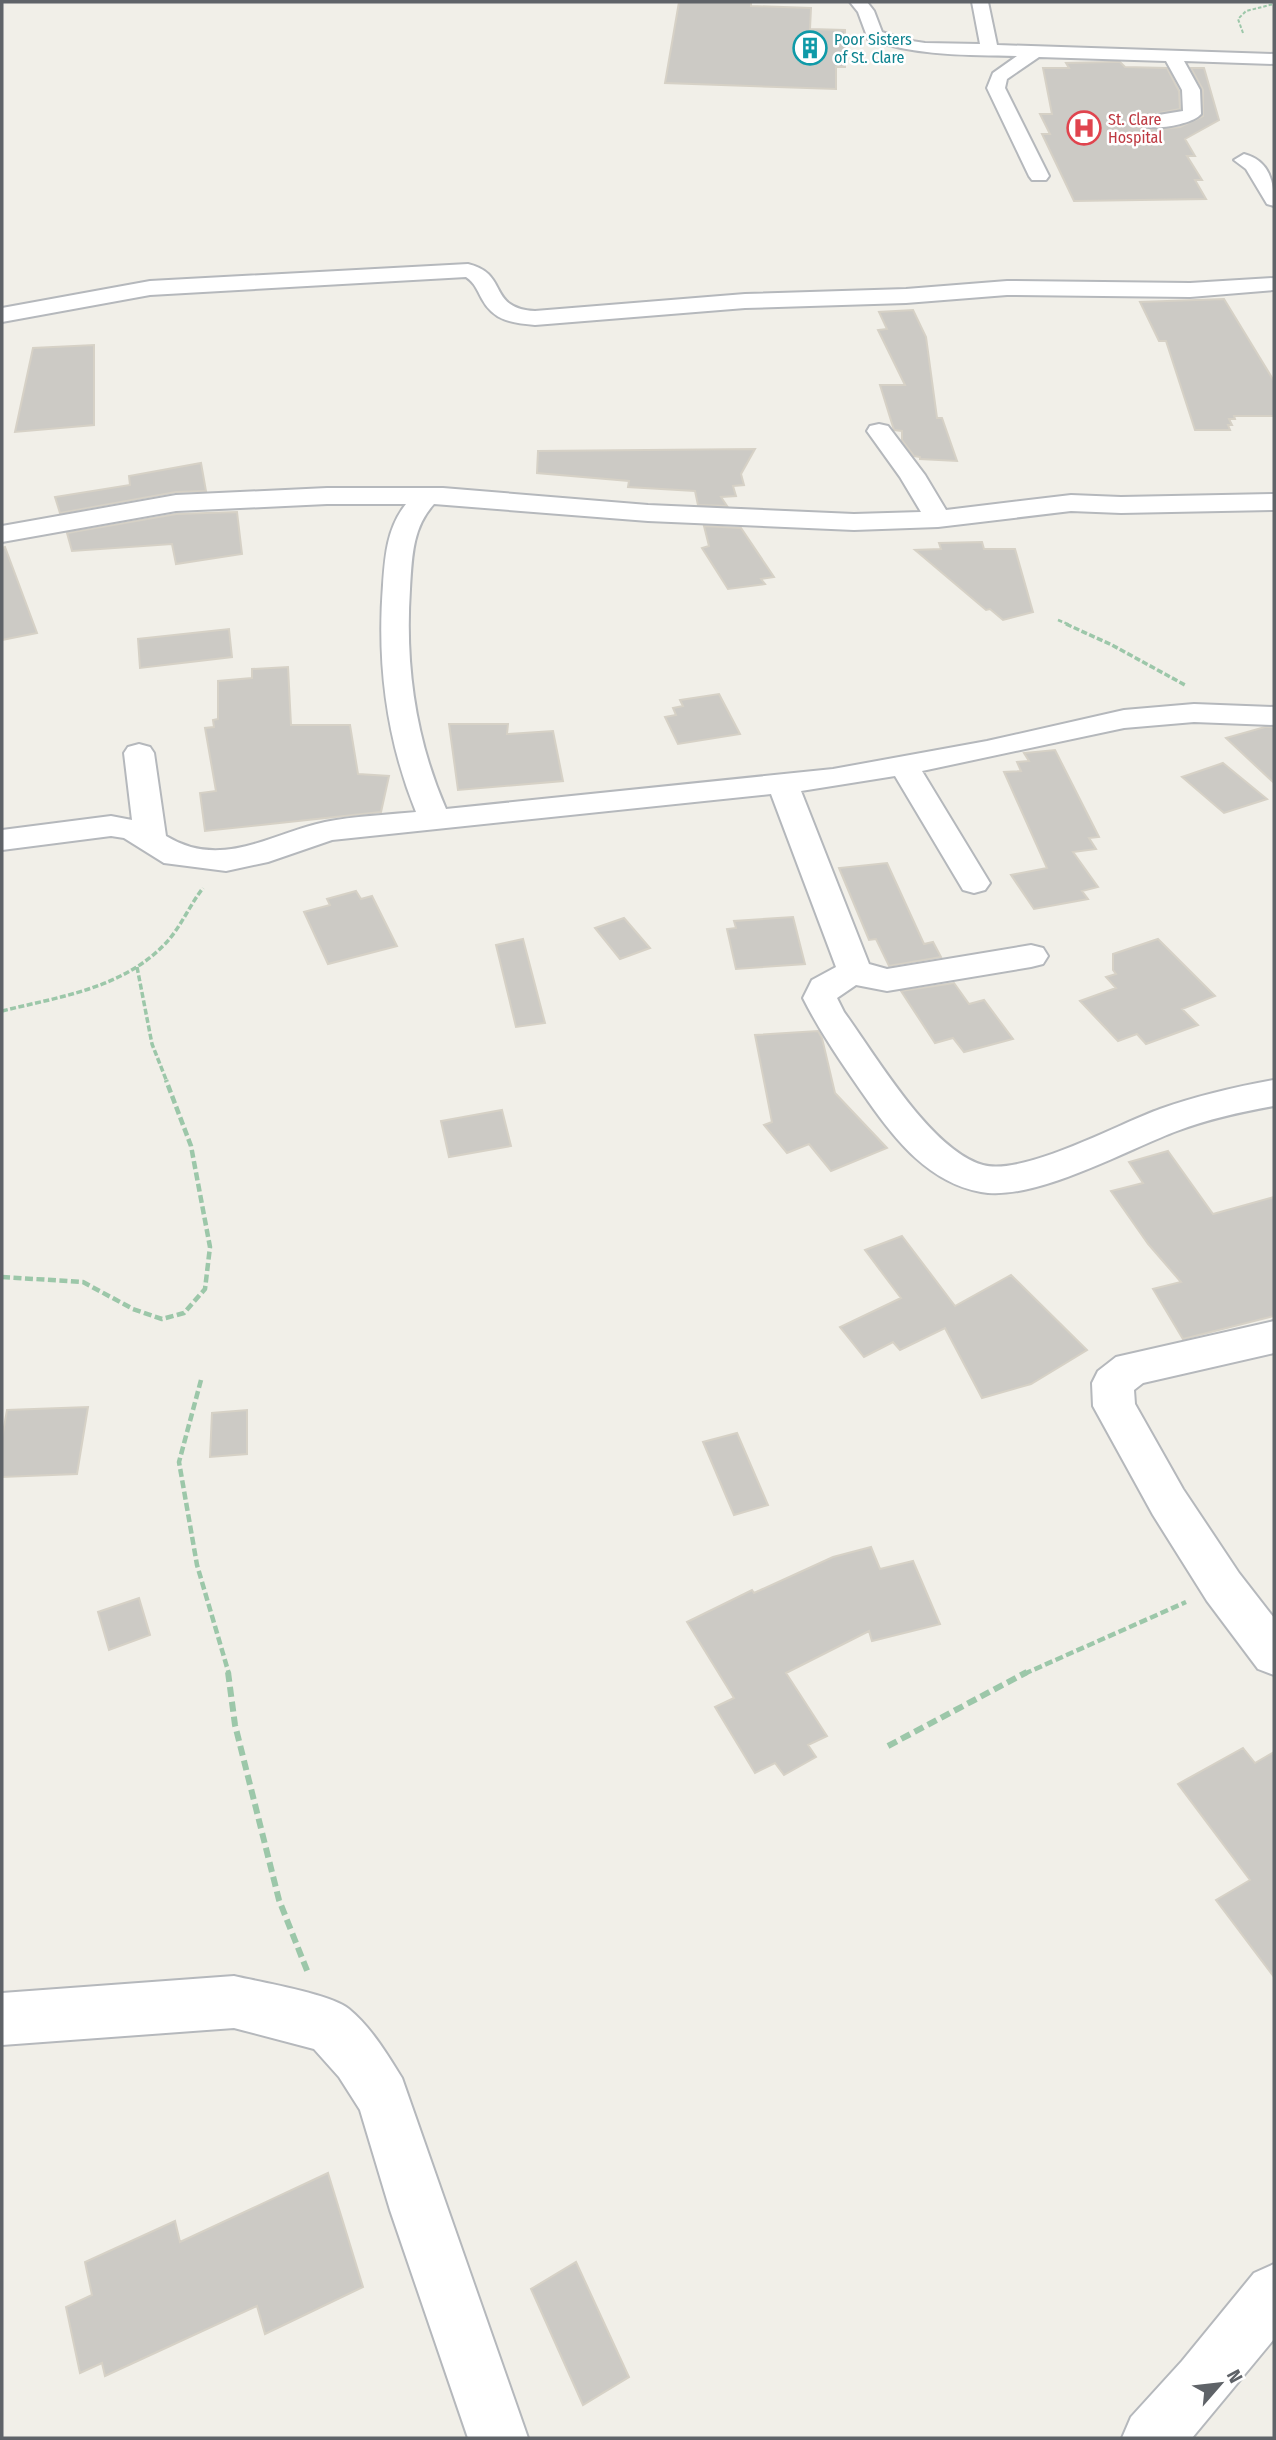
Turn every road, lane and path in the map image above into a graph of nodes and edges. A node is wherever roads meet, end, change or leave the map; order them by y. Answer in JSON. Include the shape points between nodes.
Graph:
{"nodes":[{"id":1,"x":858,"y":2,"type":"edge"},
{"id":2,"x":980,"y":2,"type":"edge"},
{"id":3,"x":1274,"y":4,"type":"edge"},
{"id":4,"x":992,"y":51,"type":"junction"},
{"id":5,"x":1034,"y":52,"type":"junction"},
{"id":6,"x":1240,"y":58,"type":"junction"},
{"id":7,"x":1173,"y":59,"type":"junction"},
{"id":8,"x":1274,"y":59,"type":"edge"},
{"id":9,"x":1120,"y":61,"type":"dead end"},
{"id":10,"x":1147,"y":122,"type":"dead end"},
{"id":11,"x":1244,"y":160,"type":"dead end"},
{"id":12,"x":1039,"y":176,"type":"dead end"},
{"id":13,"x":1274,"y":200,"type":"edge"},
{"id":14,"x":1274,"y":285,"type":"edge"},
{"id":15,"x":2,"y":315,"type":"edge"},
{"id":16,"x":879,"y":430,"type":"dead end"},
{"id":17,"x":426,"y":496,"type":"junction"},
{"id":18,"x":1274,"y":502,"type":"edge"},
{"id":19,"x":937,"y":519,"type":"junction"},
{"id":20,"x":2,"y":534,"type":"edge"},
{"id":21,"x":1058,"y":620,"type":"dead end"},
{"id":22,"x":1242,"y":715,"type":"junction"},
{"id":23,"x":1274,"y":716,"type":"edge"},
{"id":24,"x":139,"y":754,"type":"dead end"},
{"id":25,"x":903,"y":764,"type":"junction"},
{"id":26,"x":783,"y":784,"type":"junction"},
{"id":27,"x":435,"y":821,"type":"junction"},
{"id":28,"x":2,"y":840,"type":"edge"},
{"id":29,"x":151,"y":843,"type":"junction"},
{"id":30,"x":226,"y":861,"type":"junction"},
{"id":31,"x":974,"y":883,"type":"dead end"},
{"id":32,"x":1031,"y":956,"type":"dead end"},
{"id":33,"x":137,"y":967,"type":"junction"},
{"id":34,"x":855,"y":971,"type":"junction"},
{"id":35,"x":2,"y":1011,"type":"edge"},
{"id":36,"x":1274,"y":1093,"type":"edge"},
{"id":37,"x":2,"y":1278,"type":"edge"},
{"id":38,"x":1274,"y":1337,"type":"edge"},
{"id":39,"x":201,"y":1380,"type":"dead end"},
{"id":40,"x":1223,"y":1587,"type":"junction"},
{"id":41,"x":1274,"y":1654,"type":"edge"},
{"id":42,"x":888,"y":1746,"type":"dead end"},
{"id":43,"x":2,"y":2019,"type":"edge"},
{"id":44,"x":329,"y":2026,"type":"junction"},
{"id":45,"x":1274,"y":2292,"type":"edge"},
{"id":46,"x":498,"y":2438,"type":"edge"},
{"id":47,"x":1152,"y":2438,"type":"edge"}],
"edges":[{"from":1,"to":4,"type":"street","via":[[874,35],[884,40],[943,51]]},
{"from":2,"to":4,"type":"street"},
{"from":3,"to":6,"type":"path","via":[[1246,11],[1238,19],[1243,30]]},
{"from":4,"to":5,"type":"street"},
{"from":5,"to":7,"type":"street"},
{"from":5,"to":12,"type":"street","via":[[999,77],[996,88]]},
{"from":6,"to":7,"type":"street"},
{"from":6,"to":8,"type":"street"},
{"from":7,"to":9,"type":"street"},
{"from":7,"to":10,"type":"street","via":[[1191,87],[1192,114]]},
{"from":11,"to":13,"type":"street","via":[[1254,165]]},
{"from":14,"to":15,"type":"street","via":[[1190,290],[1007,288],[745,301],[535,318],[503,312],[480,275],[468,270],[150,288]]},
{"from":16,"to":19,"type":"street","via":[[912,474]]},
{"from":17,"to":19,"type":"street","via":[[648,513],[853,522]]},
{"from":17,"to":20,"type":"street","via":[[176,503]]},
{"from":17,"to":27,"type":"street","via":[[408,519],[399,556],[394,638],[403,730]]},
{"from":18,"to":19,"type":"street","via":[[1071,503]]},
{"from":21,"to":22,"type":"path"},
{"from":22,"to":23,"type":"street"},
{"from":22,"to":25,"type":"street","via":[[1194,713],[1124,719]]},
{"from":24,"to":29,"type":"street"},
{"from":25,"to":26,"type":"street"},
{"from":25,"to":31,"type":"street"},
{"from":26,"to":27,"type":"street"},
{"from":26,"to":34,"type":"street"},
{"from":27,"to":30,"type":"street","via":[[328,831]]},
{"from":28,"to":29,"type":"street","via":[[111,826],[133,830]]},
{"from":29,"to":30,"type":"street","via":[[175,856]]},
{"from":30,"to":33,"type":"path","via":[[190,903],[164,945]]},
{"from":32,"to":34,"type":"street","via":[[887,980]]},
{"from":33,"to":35,"type":"path","via":[[99,986]]},
{"from":33,"to":37,"type":"path","via":[[152,1044],[191,1146],[210,1247],[205,1289],[184,1313],[162,1319],[133,1310],[83,1282]]},
{"from":34,"to":36,"type":"street","via":[[824,988],[820,998],[829,1016],[922,1143],[962,1172],[983,1179],[1012,1179],[1163,1123]]},
{"from":38,"to":40,"type":"street","via":[[1131,1368],[1113,1383],[1114,1406],[1128,1432]]},
{"from":39,"to":44,"type":"path","via":[[179,1462],[197,1565],[230,1679],[235,1725],[279,1900]]},
{"from":40,"to":41,"type":"street"},
{"from":40,"to":42,"type":"path","via":[[1098,1638],[962,1704]]},
{"from":43,"to":44,"type":"street","via":[[234,2002]]},
{"from":44,"to":46,"type":"street","via":[[358,2058],[383,2097]]},
{"from":45,"to":47,"type":"street"}]}
